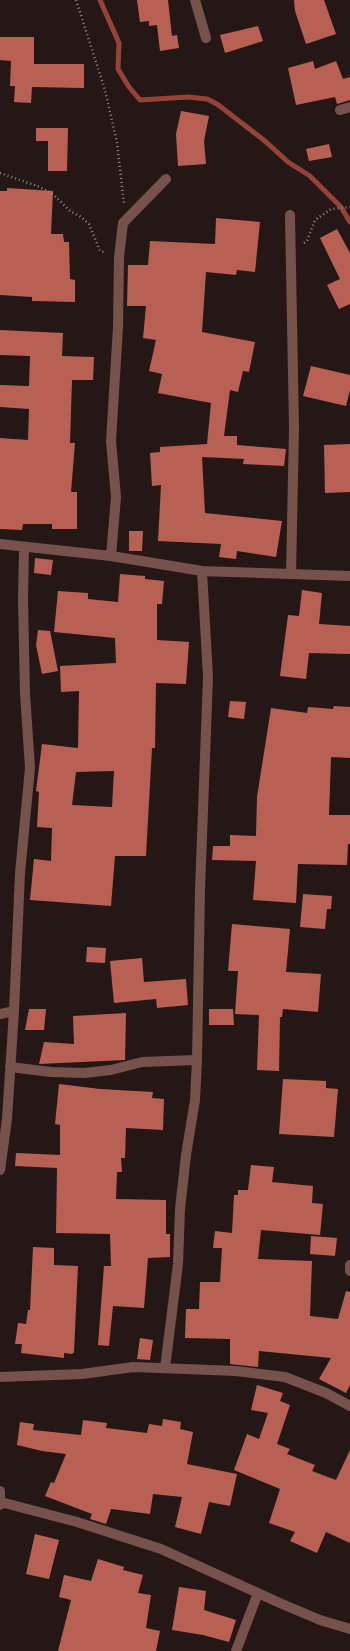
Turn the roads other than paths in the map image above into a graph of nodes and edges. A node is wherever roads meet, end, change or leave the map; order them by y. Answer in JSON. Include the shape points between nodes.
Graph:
{"nodes":[{"id":1,"x":195,"y":0,"type":"edge"},
{"id":2,"x":206,"y":38,"type":"dead end"},
{"id":3,"x":350,"y":107,"type":"edge"},
{"id":4,"x":340,"y":110,"type":"dead end"},
{"id":5,"x":166,"y":179,"type":"dead end"},
{"id":6,"x":290,"y":215,"type":"dead end"},
{"id":7,"x":0,"y":544,"type":"edge"},
{"id":8,"x":24,"y":548,"type":"junction"},
{"id":9,"x":111,"y":556,"type":"junction"},
{"id":10,"x":202,"y":571,"type":"junction"},
{"id":11,"x":291,"y":574,"type":"junction"},
{"id":12,"x":350,"y":576,"type":"edge"},
{"id":13,"x":14,"y":1011,"type":"junction"},
{"id":14,"x":0,"y":1014,"type":"edge"},
{"id":15,"x":197,"y":1060,"type":"junction"},
{"id":16,"x":10,"y":1067,"type":"junction"},
{"id":17,"x":0,"y":1170,"type":"edge"},
{"id":18,"x":350,"y":1265,"type":"edge"},
{"id":19,"x":350,"y":1271,"type":"edge"},
{"id":20,"x":165,"y":1368,"type":"junction"},
{"id":21,"x":0,"y":1377,"type":"edge"},
{"id":22,"x":350,"y":1406,"type":"edge"},
{"id":23,"x":0,"y":1491,"type":"edge"},
{"id":24,"x":0,"y":1504,"type":"edge"},
{"id":25,"x":258,"y":1594,"type":"junction"},
{"id":26,"x":350,"y":1629,"type":"edge"},
{"id":27,"x":236,"y":1651,"type":"edge"}],
"edges":[{"from":1,"to":2,"type":"street"},
{"from":3,"to":4,"type":"street"},
{"from":5,"to":9,"type":"street","via":[[123,223],[119,257],[111,441],[116,497]]},
{"from":6,"to":11,"type":"street","via":[[294,428]]},
{"from":7,"to":8,"type":"street"},
{"from":8,"to":9,"type":"street"},
{"from":8,"to":13,"type":"street","via":[[25,693],[30,768],[20,873]]},
{"from":9,"to":10,"type":"street"},
{"from":10,"to":11,"type":"street"},
{"from":10,"to":15,"type":"street","via":[[208,677]]},
{"from":11,"to":12,"type":"street"},
{"from":13,"to":14,"type":"street"},
{"from":13,"to":16,"type":"street"},
{"from":15,"to":16,"type":"street","via":[[142,1062],[111,1070],[84,1073]]},
{"from":15,"to":20,"type":"street","via":[[195,1100],[180,1209],[178,1264]]},
{"from":16,"to":17,"type":"street"},
{"from":18,"to":19,"type":"street"},
{"from":20,"to":21,"type":"street","via":[[133,1367],[82,1374]]},
{"from":20,"to":22,"type":"street","via":[[236,1371],[285,1377],[326,1393]]},
{"from":23,"to":24,"type":"street"},
{"from":24,"to":25,"type":"street","via":[[77,1522],[161,1549]]},
{"from":25,"to":26,"type":"street","via":[[320,1620]]},
{"from":25,"to":27,"type":"street"}]}
